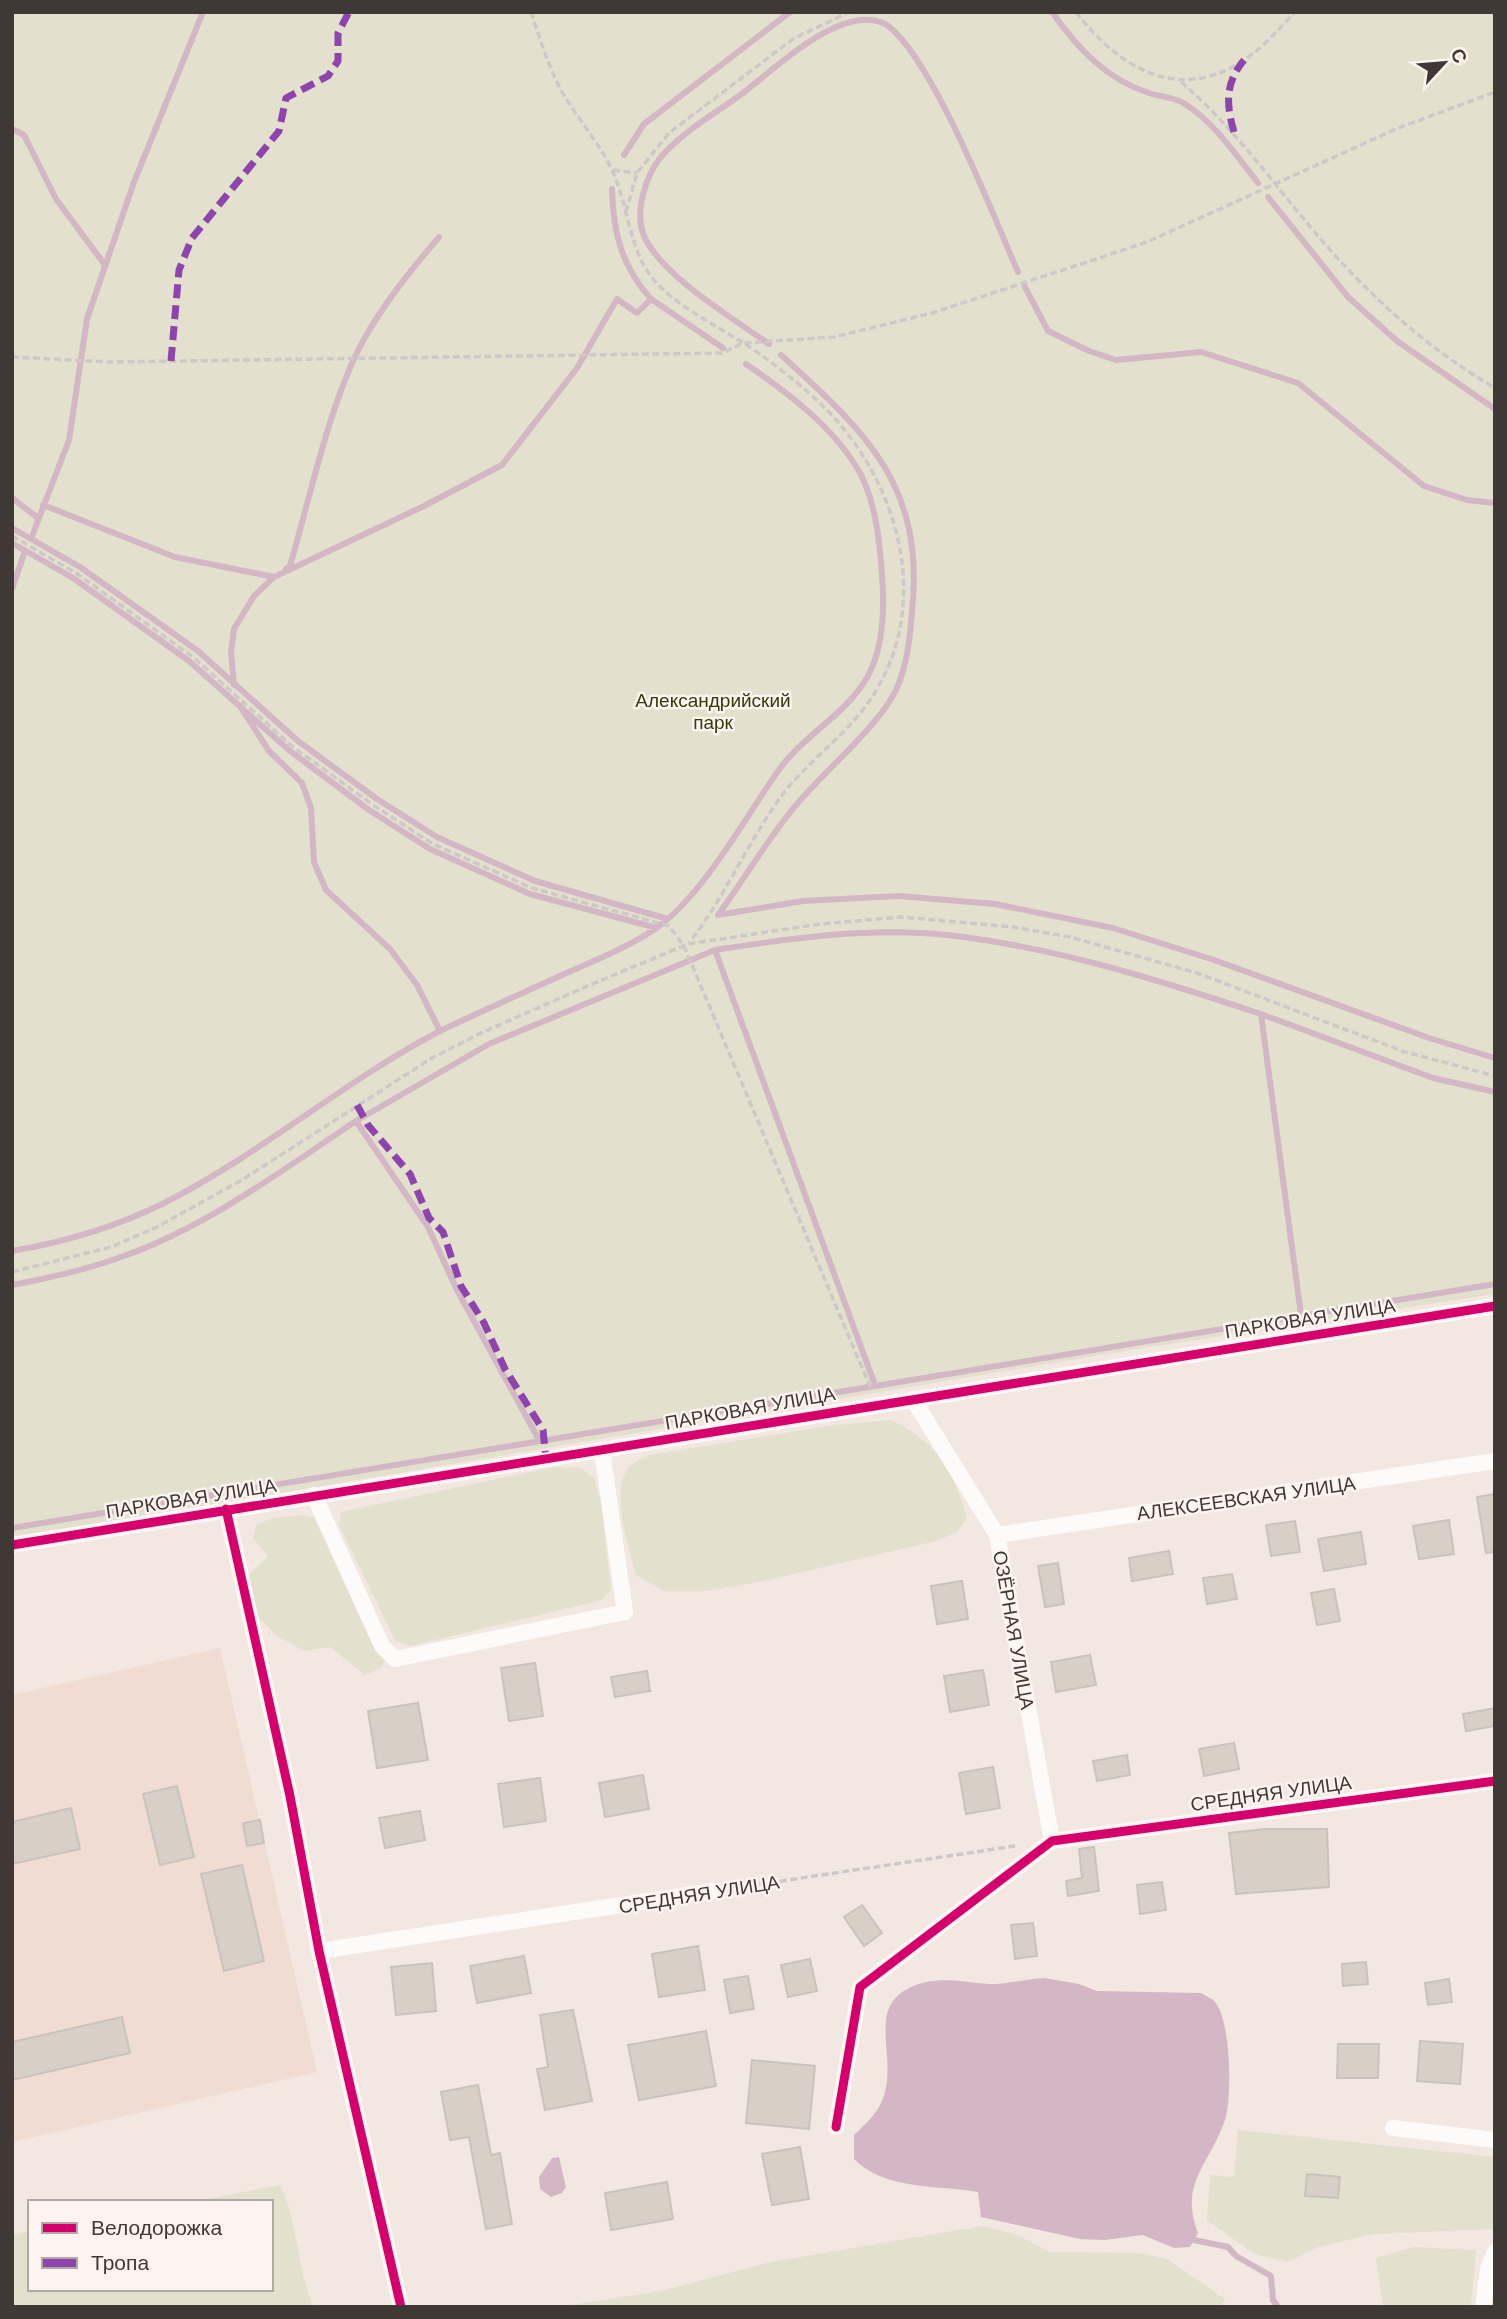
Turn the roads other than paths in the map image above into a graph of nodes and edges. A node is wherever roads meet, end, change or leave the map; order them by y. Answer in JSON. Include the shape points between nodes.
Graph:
{"nodes":[{"id":1,"x":1495,"y":1306,"type":"edge"},
{"id":2,"x":914,"y":1399,"type":"junction"},
{"id":3,"x":602,"y":1451,"type":"junction"},
{"id":4,"x":1495,"y":1461,"type":"edge"},
{"id":5,"x":314,"y":1495,"type":"junction"},
{"id":6,"x":226,"y":1509,"type":"junction"},
{"id":7,"x":997,"y":1535,"type":"junction"},
{"id":8,"x":12,"y":1545,"type":"edge"},
{"id":9,"x":1495,"y":1781,"type":"edge"},
{"id":10,"x":1052,"y":1841,"type":"junction"},
{"id":11,"x":713,"y":1891,"type":"road end"},
{"id":12,"x":319,"y":1951,"type":"junction"},
{"id":13,"x":836,"y":2127,"type":"dead end"},
{"id":14,"x":1393,"y":2128,"type":"dead end"},
{"id":15,"x":1495,"y":2140,"type":"edge"},
{"id":16,"x":1495,"y":2252,"type":"edge"},
{"id":17,"x":401,"y":2307,"type":"edge"},
{"id":18,"x":1483,"y":2307,"type":"edge"}],
"edges":[{"from":1,"to":2,"type":"street","name":"ПАРКОВАЯ УЛИЦА"},
{"from":2,"to":3,"type":"street","name":"ПАРКОВАЯ УЛИЦА"},
{"from":2,"to":7,"type":"street","name":"ОЗЁРНАЯ УЛИЦА"},
{"from":3,"to":5,"type":"street","name":"ПАРКОВАЯ УЛИЦА"},
{"from":3,"to":5,"type":"street","via":[[625,1612],[395,1659],[382,1646]]},
{"from":4,"to":7,"type":"street","name":"АЛЕКСЕЕВСКАЯ УЛИЦА"},
{"from":5,"to":6,"type":"street","name":"ПАРКОВАЯ УЛИЦА"},
{"from":6,"to":8,"type":"street","name":"ПАРКОВАЯ УЛИЦА"},
{"from":6,"to":12,"type":"street","via":[[290,1796]]},
{"from":7,"to":10,"type":"street","name":"ОЗЁРНАЯ УЛИЦА"},
{"from":9,"to":10,"type":"street","name":"СРЕДНЯЯ УЛИЦА"},
{"from":10,"to":13,"type":"street","via":[[860,1987]]},
{"from":11,"to":12,"type":"street","name":"СРЕДНЯЯ УЛИЦА"},
{"from":12,"to":17,"type":"street"},
{"from":14,"to":15,"type":"street"},
{"from":16,"to":18,"type":"street"}]}
